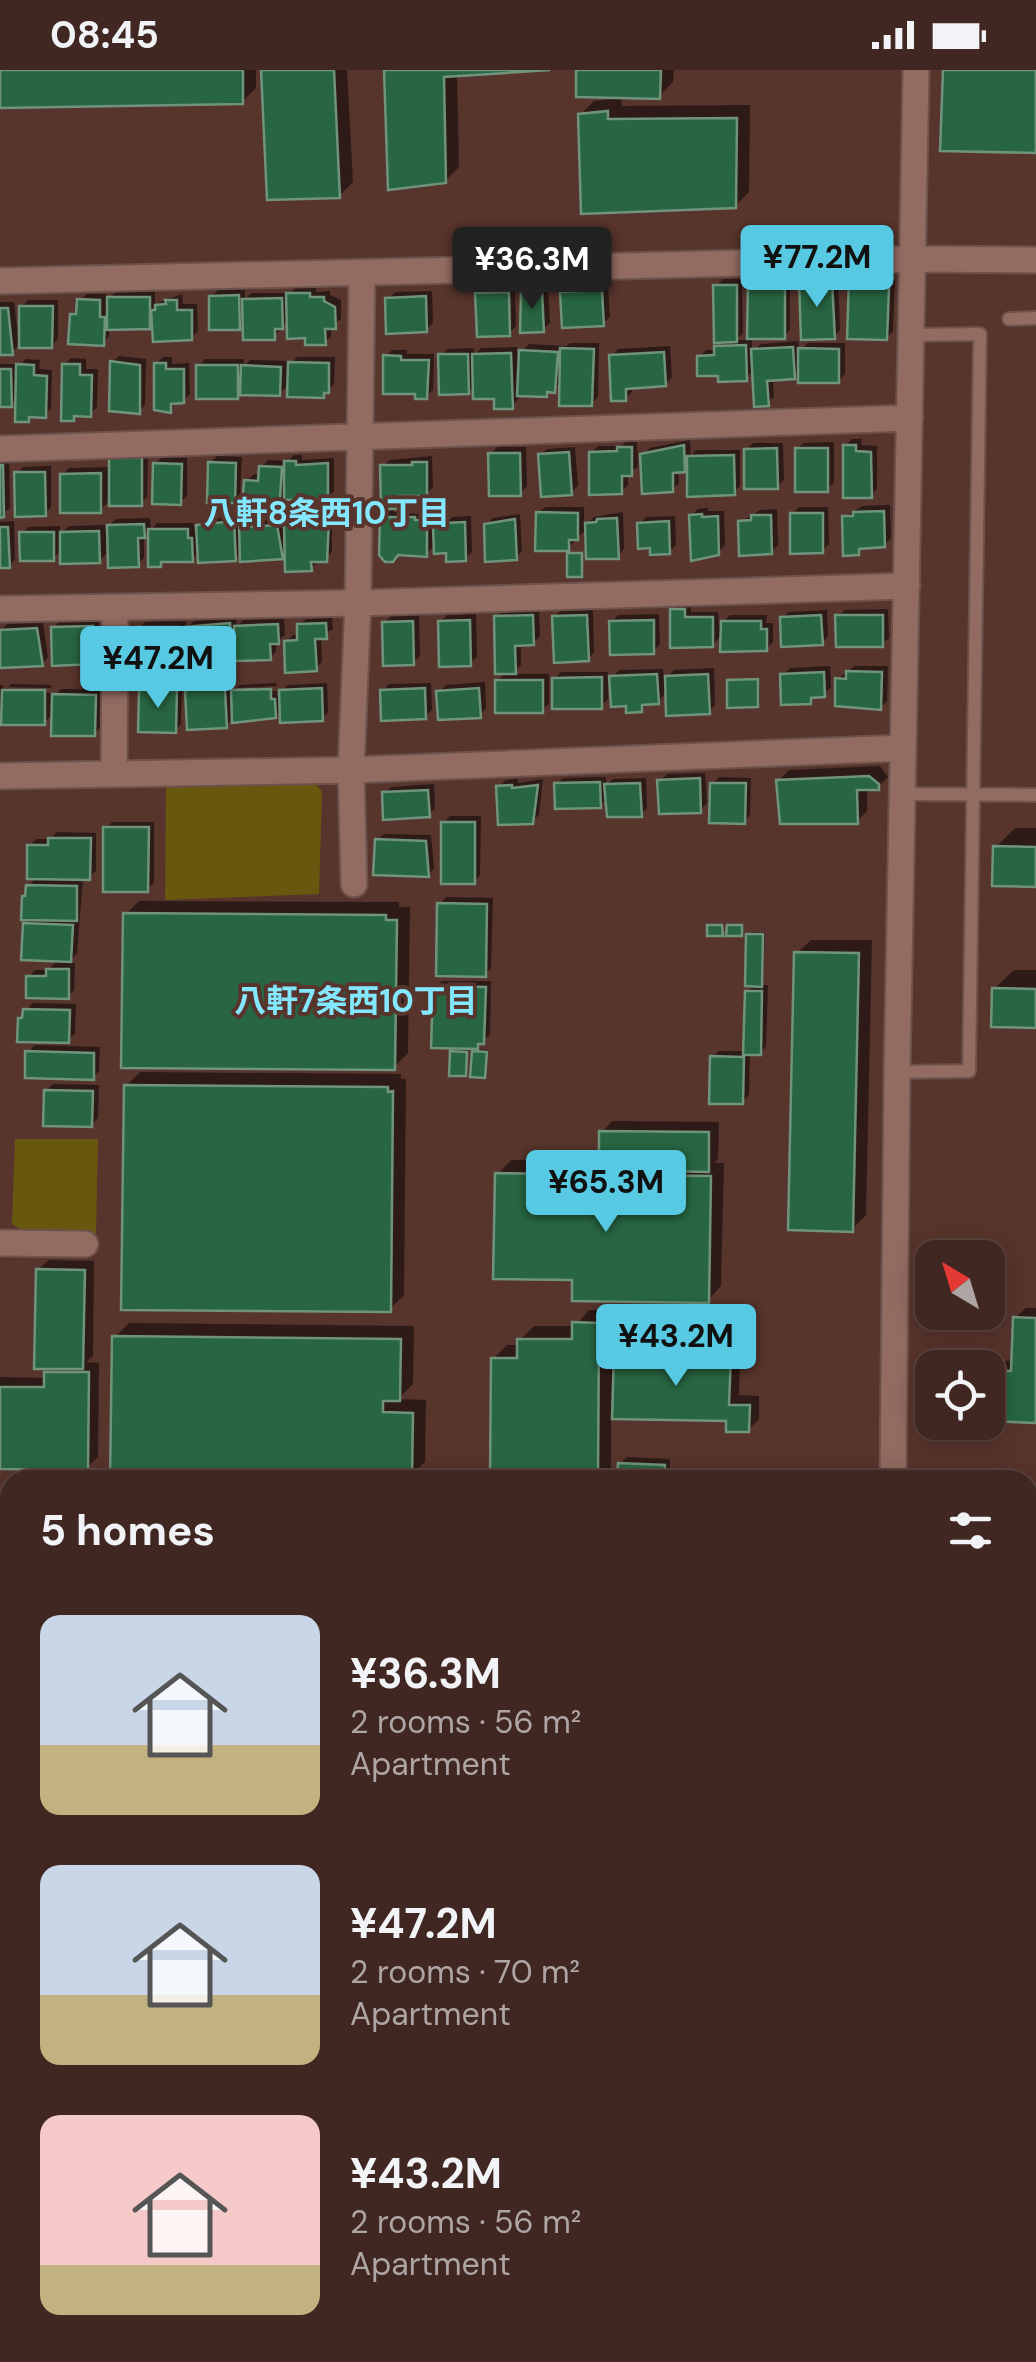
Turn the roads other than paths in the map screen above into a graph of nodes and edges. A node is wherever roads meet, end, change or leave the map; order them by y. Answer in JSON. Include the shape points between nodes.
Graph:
{"nodes":[{"id":1,"x":916,"y":70,"type":"edge"},
{"id":2,"x":913,"y":260,"type":"junction"},
{"id":3,"x":1036,"y":260,"type":"edge"},
{"id":4,"x":362,"y":273,"type":"junction"},
{"id":5,"x":0,"y":282,"type":"edge"},
{"id":6,"x":1036,"y":318,"type":"edge"},
{"id":7,"x":1009,"y":319,"type":"dead end"},
{"id":8,"x":911,"y":336,"type":"junction"},
{"id":9,"x":910,"y":418,"type":"junction"},
{"id":10,"x":360,"y":438,"type":"junction"},
{"id":11,"x":0,"y":449,"type":"edge"},
{"id":12,"x":906,"y":586,"type":"junction"},
{"id":13,"x":358,"y":602,"type":"junction"},
{"id":14,"x":115,"y":607,"type":"junction"},
{"id":15,"x":0,"y":609,"type":"edge"},
{"id":16,"x":903,"y":748,"type":"junction"},
{"id":17,"x":351,"y":770,"type":"junction"},
{"id":18,"x":114,"y":772,"type":"junction"},
{"id":19,"x":0,"y":776,"type":"edge"},
{"id":20,"x":902,"y":794,"type":"junction"},
{"id":21,"x":971,"y":794,"type":"junction"},
{"id":22,"x":1036,"y":795,"type":"edge"},
{"id":23,"x":354,"y":884,"type":"dead end"},
{"id":24,"x":897,"y":1072,"type":"junction"},
{"id":25,"x":0,"y":1242,"type":"edge"},
{"id":26,"x":86,"y":1244,"type":"dead end"},
{"id":27,"x":893,"y":1470,"type":"edge"}],
"edges":[{"from":1,"to":2,"type":"street"},
{"from":2,"to":3,"type":"street"},
{"from":2,"to":4,"type":"street"},
{"from":2,"to":8,"type":"street"},
{"from":4,"to":5,"type":"street"},
{"from":4,"to":10,"type":"street"},
{"from":6,"to":7,"type":"lane"},
{"from":8,"to":9,"type":"street"},
{"from":8,"to":21,"type":"lane","via":[[980,334]]},
{"from":9,"to":10,"type":"street"},
{"from":9,"to":12,"type":"street"},
{"from":10,"to":11,"type":"street"},
{"from":10,"to":13,"type":"street"},
{"from":12,"to":13,"type":"street"},
{"from":12,"to":16,"type":"street"},
{"from":13,"to":14,"type":"street"},
{"from":13,"to":17,"type":"street"},
{"from":14,"to":15,"type":"street"},
{"from":14,"to":18,"type":"street"},
{"from":16,"to":17,"type":"street"},
{"from":16,"to":20,"type":"street"},
{"from":17,"to":18,"type":"street"},
{"from":17,"to":23,"type":"street"},
{"from":18,"to":19,"type":"street"},
{"from":20,"to":21,"type":"lane"},
{"from":20,"to":24,"type":"street"},
{"from":21,"to":22,"type":"lane"},
{"from":21,"to":24,"type":"lane","via":[[969,1070]]},
{"from":24,"to":27,"type":"street"},
{"from":25,"to":26,"type":"street"}]}
